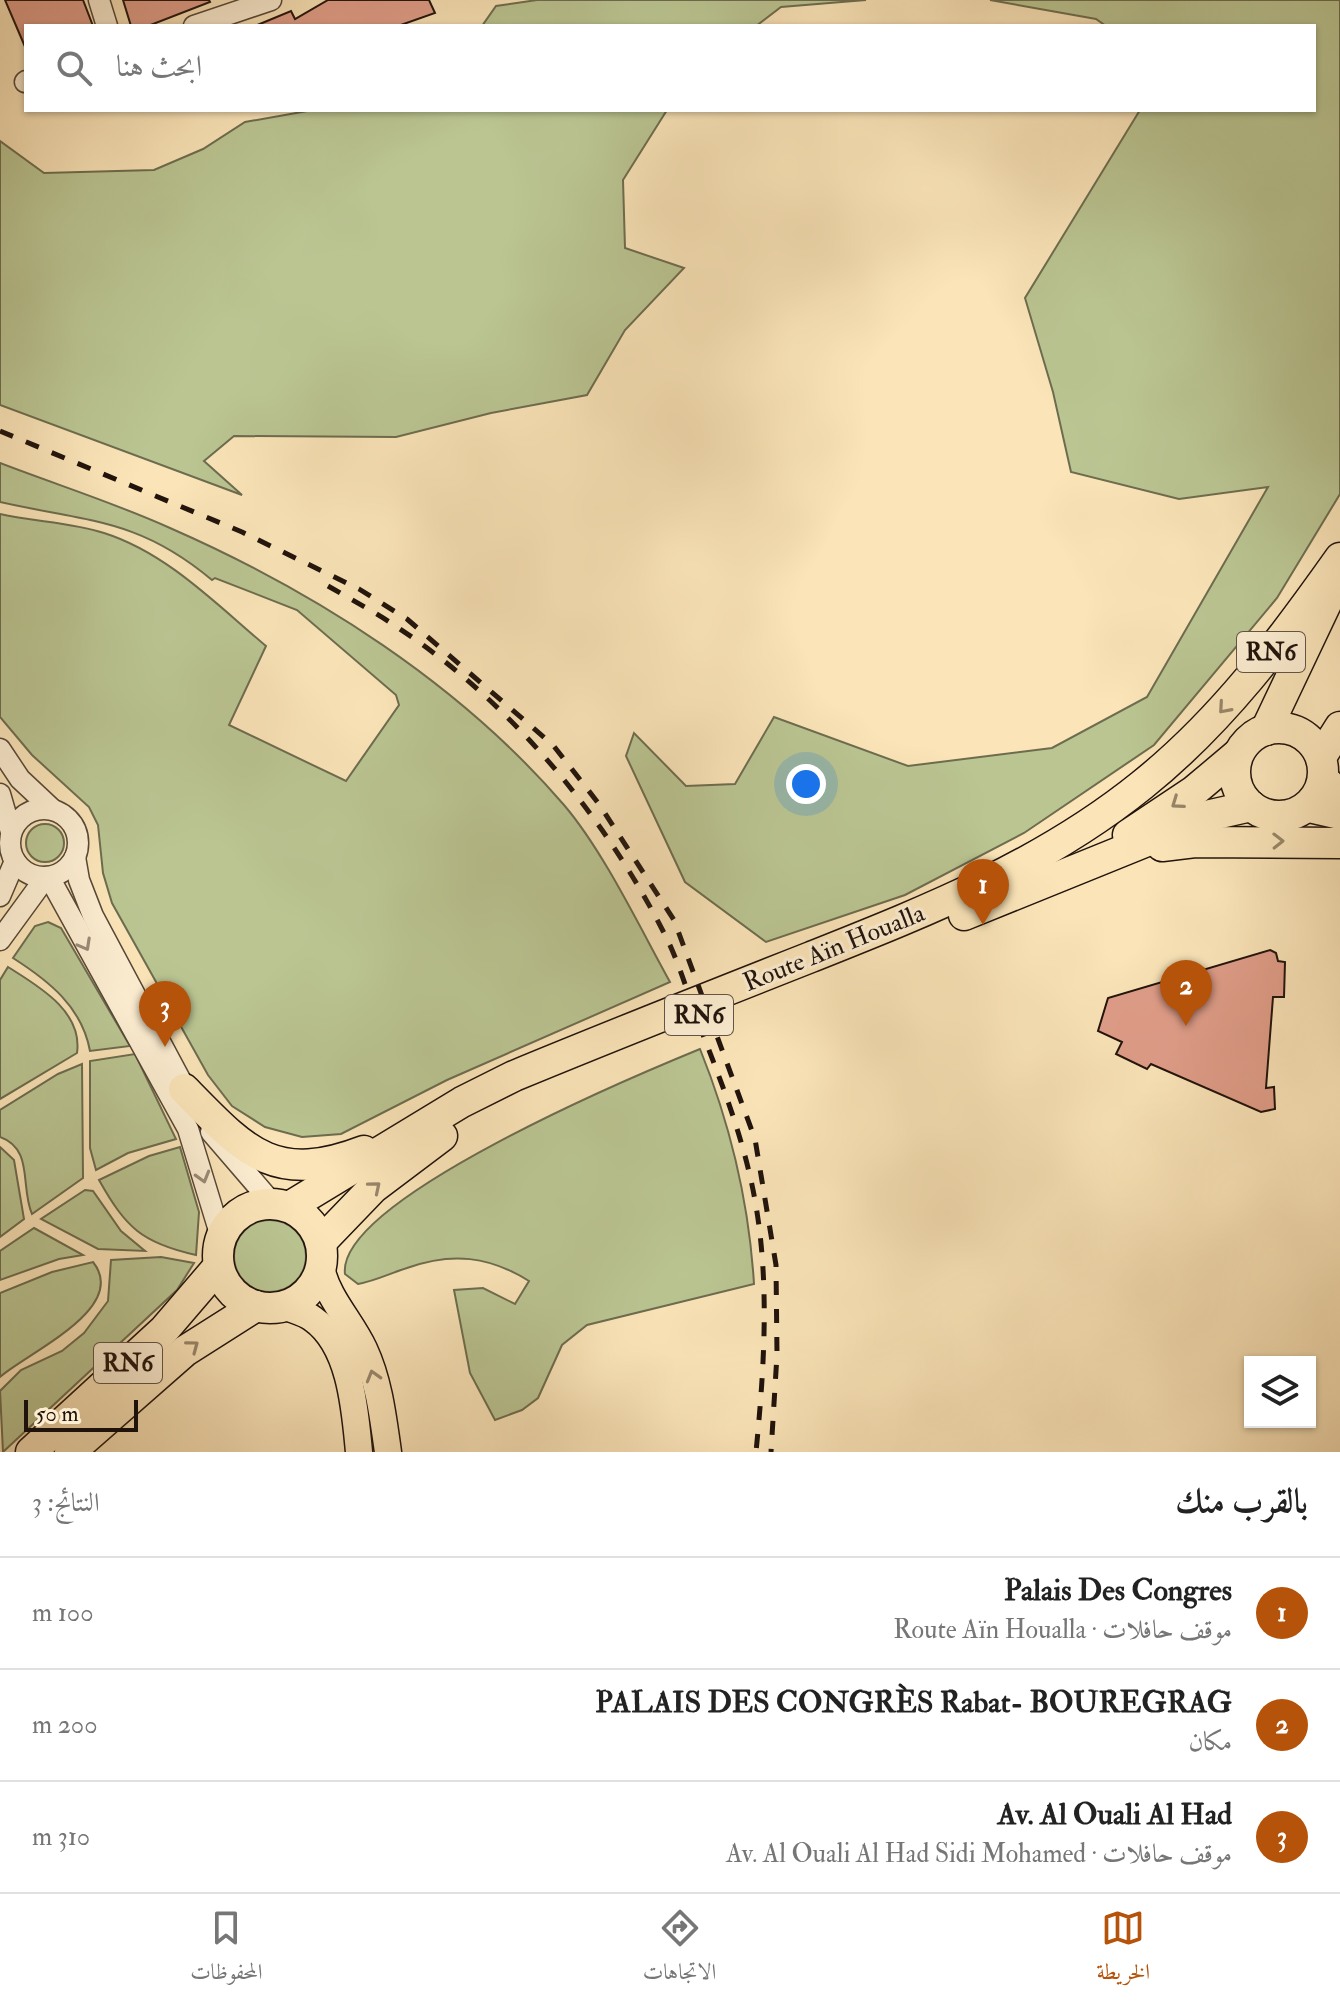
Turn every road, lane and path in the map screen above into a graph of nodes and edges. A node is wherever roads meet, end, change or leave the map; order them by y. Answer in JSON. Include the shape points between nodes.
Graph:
{"nodes":[{"id":1,"x":99,"y":0,"type":"edge"},
{"id":2,"x":271,"y":0,"type":"edge"},
{"id":3,"x":106,"y":24,"type":"edge"},
{"id":4,"x":200,"y":24,"type":"edge"},
{"id":5,"x":1340,"y":558,"type":"edge"},
{"id":6,"x":1340,"y":573,"type":"edge"},
{"id":7,"x":1340,"y":727,"type":"edge"},
{"id":8,"x":1266,"y":730,"type":"junction"},
{"id":9,"x":0,"y":749,"type":"edge"},
{"id":10,"x":1238,"y":754,"type":"junction"},
{"id":11,"x":1328,"y":775,"type":"edge"},
{"id":12,"x":0,"y":794,"type":"edge"},
{"id":13,"x":1251,"y":806,"type":"junction"},
{"id":14,"x":1305,"y":808,"type":"junction"},
{"id":15,"x":52,"y":809,"type":"junction"},
{"id":16,"x":1340,"y":816,"type":"edge"},
{"id":17,"x":11,"y":832,"type":"junction"},
{"id":18,"x":1340,"y":843,"type":"edge"},
{"id":19,"x":1116,"y":856,"type":"junction"},
{"id":20,"x":75,"y":857,"type":"junction"},
{"id":21,"x":15,"y":861,"type":"junction"},
{"id":22,"x":48,"y":877,"type":"junction"},
{"id":23,"x":0,"y":896,"type":"edge"},
{"id":24,"x":921,"y":914,"type":"junction"},
{"id":25,"x":0,"y":940,"type":"edge"},
{"id":26,"x":184,"y":1089,"type":"junction"},
{"id":27,"x":414,"y":1131,"type":"junction"},
{"id":28,"x":281,"y":1206,"type":"junction"},
{"id":29,"x":220,"y":1252,"type":"junction"},
{"id":30,"x":321,"y":1255,"type":"junction"},
{"id":31,"x":270,"y":1306,"type":"junction"},
{"id":32,"x":31,"y":1452,"type":"edge"},
{"id":33,"x":70,"y":1452,"type":"edge"},
{"id":34,"x":359,"y":1452,"type":"edge"},
{"id":35,"x":388,"y":1452,"type":"edge"}],
"edges":[{"from":1,"to":3,"type":"street"},
{"from":2,"to":4,"type":"street"},
{"from":5,"to":24,"type":"highway","name":"Route Aïn Houalla","number":"RN6","one_way":true,"via":[[1253,674],[1159,771],[1087,826],[1025,864]]},
{"from":6,"to":8,"type":"highway","number":"RN6"},
{"from":7,"to":11,"type":"highway"},
{"from":8,"to":10,"type":"highway","number":"RN6"},
{"from":8,"to":11,"type":"highway","via":[[1295,731],[1311,741]]},
{"from":9,"to":15,"type":"street","via":[[20,779]]},
{"from":10,"to":13,"type":"highway","via":[[1236,782]]},
{"from":10,"to":24,"type":"highway","number":"RN6","one_way":true,"via":[[1170,809],[1099,850],[990,894]]},
{"from":11,"to":14,"type":"highway"},
{"from":12,"to":17,"type":"street"},
{"from":13,"to":14,"type":"highway","number":"RN6","via":[[1277,816]]},
{"from":13,"to":19,"type":"highway","name":"Route Aïn Houalla","number":"RN6","via":[[1211,815]]},
{"from":14,"to":16,"type":"main road"},
{"from":15,"to":17,"type":"street","via":[[25,814]]},
{"from":15,"to":20,"type":"street","via":[[72,823],[77,834]]},
{"from":17,"to":21,"type":"street"},
{"from":19,"to":18,"type":"highway","one_way":true,"via":[[1195,842]]},
{"from":30,"to":19,"type":"highway","name":"Route Aïn Houalla","number":"RN6","one_way":true,"via":[[353,1206],[417,1153],[518,1094],[654,1032]]},
{"from":20,"to":22,"type":"street"},
{"from":20,"to":26,"type":"street","via":[[93,916]]},
{"from":21,"to":22,"type":"street","via":[[34,876]]},
{"from":21,"to":23,"type":"street"},
{"from":22,"to":25,"type":"street"},
{"from":22,"to":29,"type":"street","one_way":true,"via":[[188,1129]]},
{"from":24,"to":27,"type":"highway","name":"Route Aïn Houalla","number":"RN6","via":[[514,1076]]},
{"from":26,"to":27,"type":"highway","via":[[244,1147],[287,1165],[349,1156]]},
{"from":26,"to":28,"type":"street","via":[[210,1130]]},
{"from":27,"to":28,"type":"highway","name":"Route Aïn Houalla","number":"RN6"},
{"from":28,"to":29,"type":"highway","number":"RN6","via":[[241,1212]]},
{"from":28,"to":30,"type":"highway","via":[[303,1215]]},
{"from":29,"to":31,"type":"highway","via":[[232,1292]]},
{"from":29,"to":32,"type":"highway","number":"RN6","via":[[164,1330]]},
{"from":30,"to":31,"type":"highway","number":"RN6","via":[[308,1292]]},
{"from":35,"to":30,"type":"main road","one_way":true,"via":[[373,1373],[346,1317],[325,1288]]},
{"from":33,"to":31,"type":"highway","number":"RN6","one_way":true,"via":[[185,1351]]},
{"from":31,"to":34,"type":"main road","via":[[313,1318],[330,1339],[344,1368]]}]}
